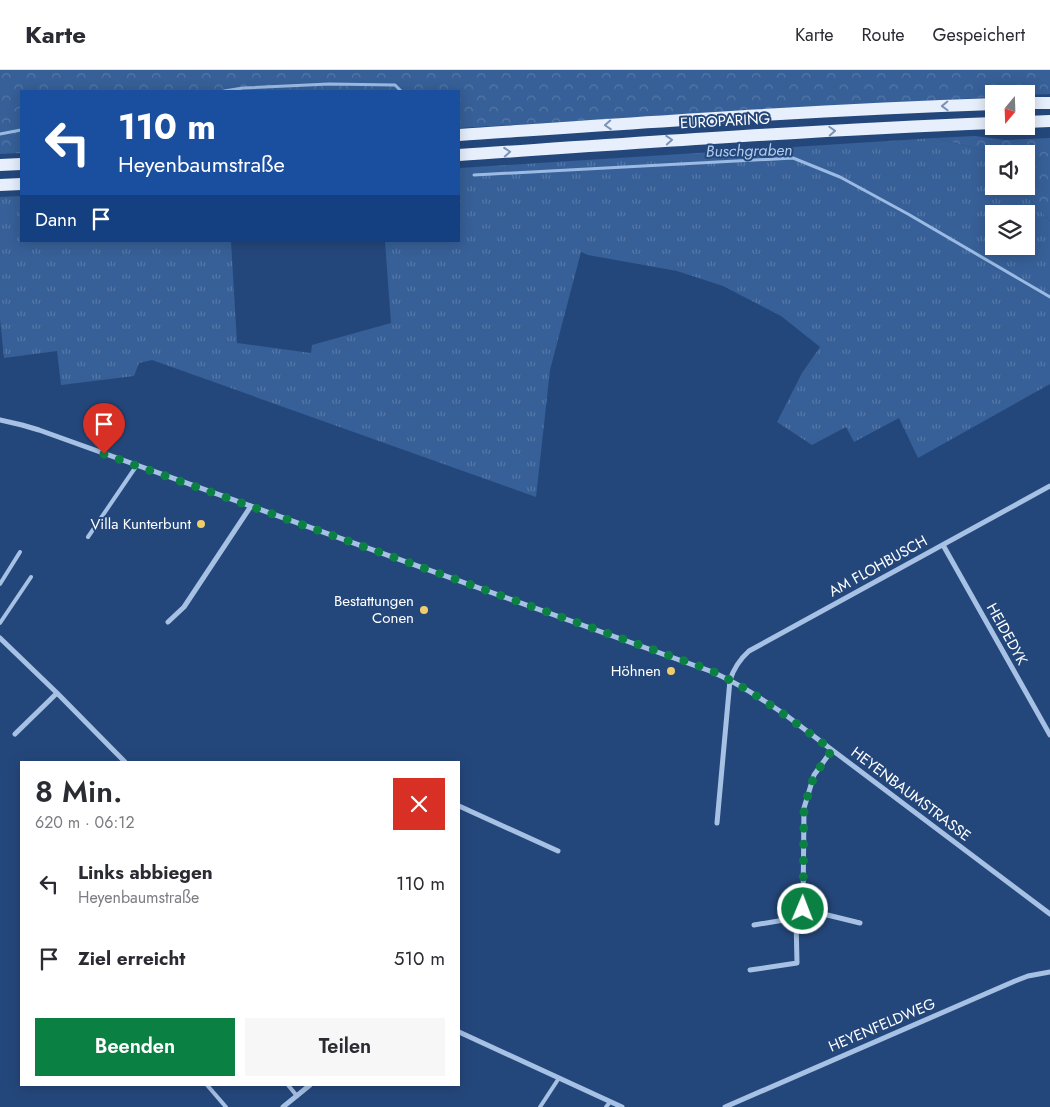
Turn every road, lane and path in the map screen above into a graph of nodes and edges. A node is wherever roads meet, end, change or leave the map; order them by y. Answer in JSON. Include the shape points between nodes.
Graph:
{"nodes":[{"id":1,"x":1050,"y":102,"type":"edge"},
{"id":2,"x":1035,"y":103,"type":"edge"},
{"id":3,"x":985,"y":104,"type":"edge"},
{"id":4,"x":1050,"y":121,"type":"edge"},
{"id":5,"x":1035,"y":122,"type":"edge"},
{"id":6,"x":985,"y":123,"type":"edge"},
{"id":7,"x":460,"y":135,"type":"edge"},
{"id":8,"x":460,"y":155,"type":"edge"},
{"id":9,"x":20,"y":164,"type":"edge"},
{"id":10,"x":0,"y":165,"type":"edge"},
{"id":11,"x":20,"y":184,"type":"edge"},
{"id":12,"x":0,"y":185,"type":"edge"},
{"id":13,"x":0,"y":420,"type":"edge"},
{"id":14,"x":137,"y":465,"type":"junction"},
{"id":15,"x":1050,"y":486,"type":"edge"},
{"id":16,"x":251,"y":506,"type":"junction"},
{"id":17,"x":88,"y":537,"type":"dead end"},
{"id":18,"x":943,"y":545,"type":"junction"},
{"id":19,"x":20,"y":552,"type":"dead end"},
{"id":20,"x":31,"y":577,"type":"dead end"},
{"id":21,"x":0,"y":584,"type":"edge"},
{"id":22,"x":168,"y":622,"type":"dead end"},
{"id":23,"x":0,"y":623,"type":"edge"},
{"id":24,"x":0,"y":638,"type":"edge"},
{"id":25,"x":730,"y":680,"type":"junction"},
{"id":26,"x":57,"y":692,"type":"junction"},
{"id":27,"x":15,"y":734,"type":"dead end"},
{"id":28,"x":1050,"y":736,"type":"edge"},
{"id":29,"x":832,"y":750,"type":"junction"},
{"id":30,"x":122,"y":761,"type":"edge"},
{"id":31,"x":460,"y":806,"type":"edge"},
{"id":32,"x":717,"y":823,"type":"dead end"},
{"id":33,"x":558,"y":851,"type":"dead end"},
{"id":34,"x":803,"y":909,"type":"junction"},
{"id":35,"x":1049,"y":913,"type":"edge"},
{"id":36,"x":796,"y":918,"type":"junction"},
{"id":37,"x":860,"y":923,"type":"dead end"},
{"id":38,"x":754,"y":925,"type":"dead end"},
{"id":39,"x":750,"y":970,"type":"dead end"},
{"id":40,"x":1050,"y":972,"type":"edge"},
{"id":41,"x":460,"y":1032,"type":"edge"},
{"id":42,"x":559,"y":1078,"type":"junction"},
{"id":43,"x":208,"y":1086,"type":"edge"},
{"id":44,"x":289,"y":1086,"type":"edge"},
{"id":45,"x":309,"y":1086,"type":"edge"},
{"id":46,"x":297,"y":1096,"type":"junction"},
{"id":47,"x":610,"y":1102,"type":"junction"},
{"id":48,"x":226,"y":1107,"type":"edge"},
{"id":49,"x":283,"y":1107,"type":"edge"},
{"id":50,"x":540,"y":1107,"type":"edge"},
{"id":51,"x":606,"y":1107,"type":"edge"},
{"id":52,"x":622,"y":1107,"type":"edge"},
{"id":53,"x":725,"y":1107,"type":"edge"}],
"edges":[{"from":1,"to":2,"type":"main road"},
{"from":3,"to":7,"type":"main road","name":"EUROPARING","one_way":true,"via":[[707,118]]},
{"from":4,"to":5,"type":"main road"},
{"from":8,"to":6,"type":"main road","name":"EUROPARING","one_way":true},
{"from":9,"to":10,"type":"main road"},
{"from":11,"to":12,"type":"main road"},
{"from":13,"to":14,"type":"street","name":"HEYENBAUMSTRASSE","via":[[39,430]]},
{"from":14,"to":16,"type":"street","name":"HEYENBAUMSTRASSE"},
{"from":14,"to":17,"type":"lane"},
{"from":15,"to":18,"type":"street","name":"AM FLOHBUSCH"},
{"from":16,"to":22,"type":"street","via":[[184,607]]},
{"from":16,"to":25,"type":"street","name":"HEYENBAUMSTRASSE","via":[[710,670]]},
{"from":18,"to":25,"type":"street","name":"AM FLOHBUSCH","via":[[749,651],[740,658]]},
{"from":18,"to":28,"type":"street","name":"HEIDEDYK"},
{"from":19,"to":21,"type":"lane"},
{"from":20,"to":23,"type":"lane"},
{"from":24,"to":26,"type":"street"},
{"from":25,"to":29,"type":"street","name":"HEYENBAUMSTRASSE"},
{"from":25,"to":32,"type":"street"},
{"from":26,"to":27,"type":"street"},
{"from":26,"to":30,"type":"street"},
{"from":29,"to":34,"type":"street","via":[[814,776],[804,808]]},
{"from":29,"to":35,"type":"street","name":"HEYENBAUMSTRASSE"},
{"from":31,"to":33,"type":"street"},
{"from":34,"to":36,"type":"street"},
{"from":34,"to":37,"type":"street"},
{"from":36,"to":38,"type":"street"},
{"from":36,"to":39,"type":"street","via":[[797,963]]},
{"from":40,"to":53,"type":"street","name":"HEYENFELDWEG","via":[[1015,981]]},
{"from":41,"to":42,"type":"street"},
{"from":42,"to":47,"type":"street"},
{"from":42,"to":50,"type":"lane"},
{"from":43,"to":48,"type":"lane"},
{"from":44,"to":46,"type":"lane"},
{"from":45,"to":46,"type":"street"},
{"from":46,"to":49,"type":"street"},
{"from":47,"to":51,"type":"lane"},
{"from":47,"to":52,"type":"street"}]}
